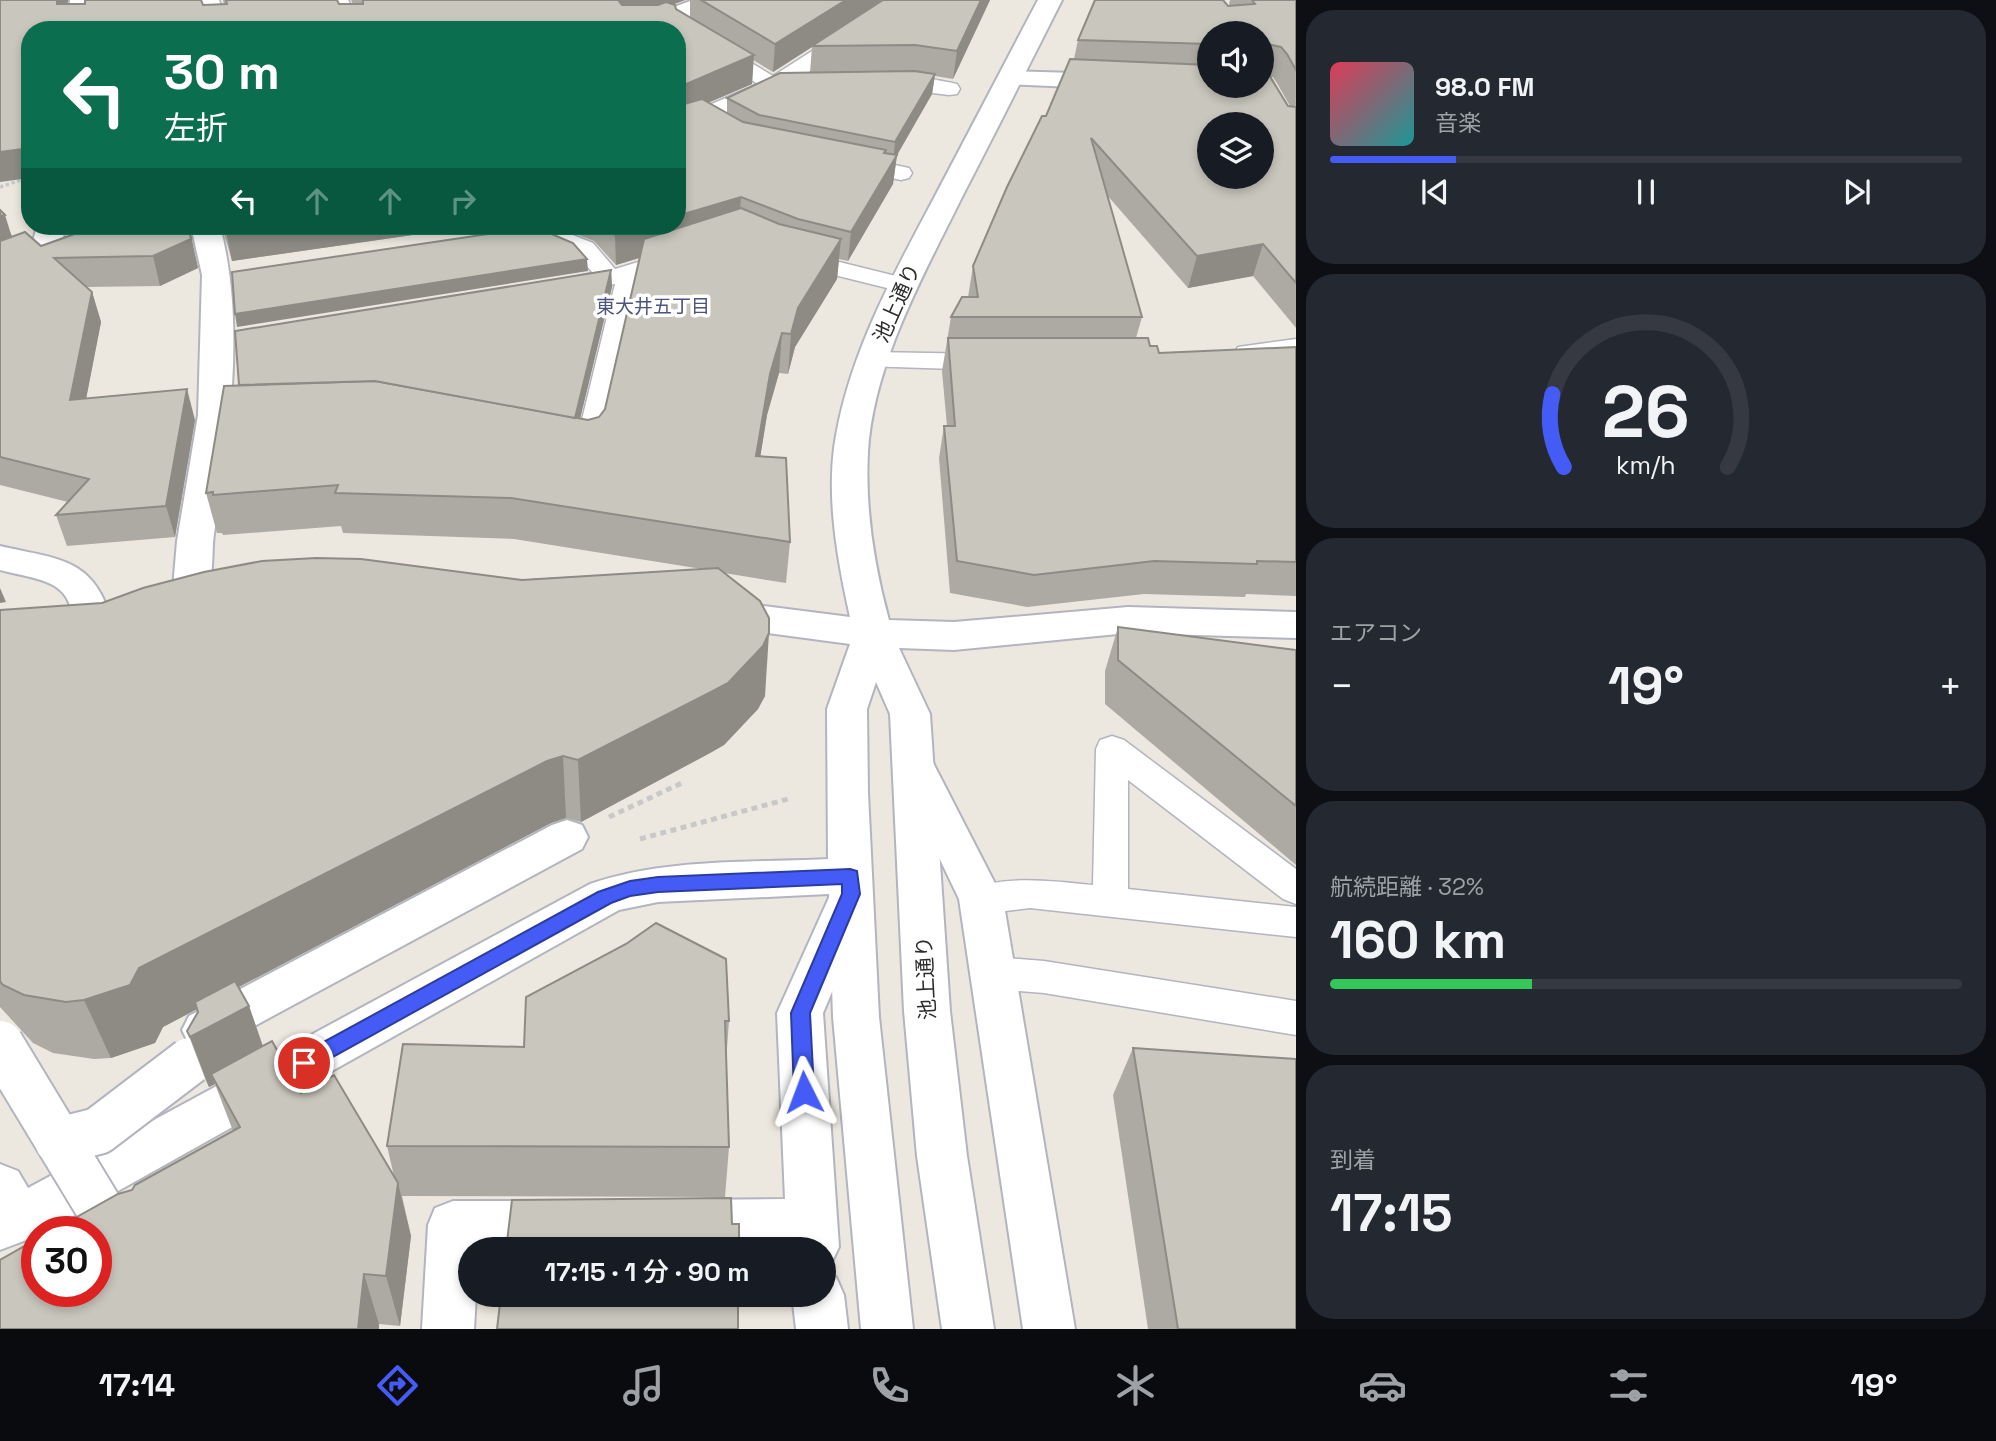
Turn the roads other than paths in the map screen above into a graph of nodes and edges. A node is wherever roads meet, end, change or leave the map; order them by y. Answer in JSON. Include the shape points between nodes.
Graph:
{"nodes":[{"id":1,"x":82,"y":0,"type":"edge"},
{"id":2,"x":338,"y":0,"type":"edge"},
{"id":3,"x":716,"y":0,"type":"edge"},
{"id":4,"x":906,"y":0,"type":"edge"},
{"id":5,"x":1050,"y":0,"type":"edge"},
{"id":6,"x":217,"y":2,"type":"edge"},
{"id":7,"x":666,"y":18,"type":"junction"},
{"id":8,"x":79,"y":21,"type":"edge"},
{"id":9,"x":219,"y":21,"type":"edge"},
{"id":10,"x":350,"y":21,"type":"edge"},
{"id":11,"x":658,"y":21,"type":"edge"},
{"id":12,"x":671,"y":21,"type":"edge"},
{"id":13,"x":686,"y":31,"type":"edge"},
{"id":14,"x":1011,"y":79,"type":"junction"},
{"id":15,"x":823,"y":83,"type":"edge"},
{"id":16,"x":874,"y":83,"type":"edge"},
{"id":17,"x":772,"y":84,"type":"junction"},
{"id":18,"x":1197,"y":85,"type":"edge"},
{"id":19,"x":950,"y":89,"type":"dead end"},
{"id":20,"x":705,"y":118,"type":"junction"},
{"id":21,"x":686,"y":123,"type":"edge"},
{"id":22,"x":728,"y":131,"type":"edge"},
{"id":23,"x":832,"y":159,"type":"edge"},
{"id":24,"x":901,"y":173,"type":"dead end"},
{"id":25,"x":211,"y":235,"type":"edge"},
{"id":26,"x":546,"y":235,"type":"edge"},
{"id":27,"x":703,"y":248,"type":"edge"},
{"id":28,"x":775,"y":251,"type":"edge"},
{"id":29,"x":620,"y":275,"type":"junction"},
{"id":30,"x":903,"y":285,"type":"junction"},
{"id":31,"x":542,"y":289,"type":"edge"},
{"id":32,"x":1296,"y":347,"type":"edge"},
{"id":33,"x":1216,"y":358,"type":"edge"},
{"id":34,"x":872,"y":360,"type":"junction"},
{"id":35,"x":1007,"y":362,"type":"edge"},
{"id":36,"x":550,"y":442,"type":"edge"},
{"id":37,"x":0,"y":558,"type":"edge"},
{"id":38,"x":226,"y":580,"type":"edge"},
{"id":39,"x":191,"y":588,"type":"junction"},
{"id":40,"x":682,"y":608,"type":"edge"},
{"id":41,"x":1296,"y":625,"type":"edge"},
{"id":42,"x":873,"y":633,"type":"junction"},
{"id":43,"x":913,"y":762,"type":"junction"},
{"id":44,"x":567,"y":837,"type":"road end"},
{"id":45,"x":851,"y":885,"type":"junction"},
{"id":46,"x":1296,"y":889,"type":"edge"},
{"id":47,"x":981,"y":899,"type":"junction"},
{"id":48,"x":1110,"y":902,"type":"junction"},
{"id":49,"x":1296,"y":922,"type":"edge"},
{"id":50,"x":993,"y":973,"type":"junction"},
{"id":51,"x":1296,"y":1018,"type":"edge"},
{"id":52,"x":1,"y":1046,"type":"edge"},
{"id":53,"x":49,"y":1114,"type":"junction"},
{"id":54,"x":7,"y":1211,"type":"edge"},
{"id":55,"x":114,"y":1228,"type":"edge"},
{"id":56,"x":812,"y":1236,"type":"edge"},
{"id":57,"x":819,"y":1307,"type":"edge"},
{"id":58,"x":448,"y":1329,"type":"edge"},
{"id":59,"x":822,"y":1329,"type":"edge"},
{"id":60,"x":887,"y":1329,"type":"edge"},
{"id":61,"x":968,"y":1329,"type":"edge"},
{"id":62,"x":1049,"y":1329,"type":"edge"}],
"edges":[{"from":1,"to":8,"type":"street"},
{"from":2,"to":10,"type":"lane"},
{"from":3,"to":7,"type":"street"},
{"from":4,"to":17,"type":"lane"},
{"from":5,"to":14,"type":"street","name":"池上通り"},
{"from":6,"to":9,"type":"lane"},
{"from":7,"to":11,"type":"street"},
{"from":7,"to":12,"type":"lane"},
{"from":13,"to":17,"type":"lane"},
{"from":14,"to":18,"type":"street"},
{"from":14,"to":30,"type":"street","name":"池上通り"},
{"from":15,"to":17,"type":"lane"},
{"from":16,"to":19,"type":"lane","via":[[912,82]]},
{"from":17,"to":20,"type":"lane"},
{"from":20,"to":21,"type":"lane"},
{"from":20,"to":22,"type":"lane"},
{"from":23,"to":24,"type":"lane"},
{"from":25,"to":39,"type":"street","via":[[230,273],[218,323],[229,339],[229,415],[195,541]]},
{"from":26,"to":29,"type":"lane","via":[[584,248]]},
{"from":27,"to":29,"type":"lane"},
{"from":28,"to":30,"type":"lane"},
{"from":29,"to":31,"type":"lane"},
{"from":29,"to":36,"type":"lane","via":[[589,449]]},
{"from":30,"to":34,"type":"street","name":"池上通り"},
{"from":32,"to":33,"type":"lane"},
{"from":34,"to":35,"type":"lane"},
{"from":34,"to":42,"type":"street","name":"池上通り","via":[[851,450],[850,503],[859,576]]},
{"from":37,"to":39,"type":"street","via":[[68,577],[85,596],[75,625]]},
{"from":38,"to":39,"type":"street"},
{"from":40,"to":42,"type":"street"},
{"from":41,"to":42,"type":"street","via":[[1128,620],[977,635]]},
{"from":42,"to":43,"type":"street","name":"池上通り","via":[[910,714]]},
{"from":42,"to":45,"type":"street","via":[[847,709]]},
{"from":43,"to":47,"type":"street"},
{"from":43,"to":61,"type":"street","name":"池上通り","via":[[927,1011],[942,1156]]},
{"from":44,"to":53,"type":"street","bridge":true,"via":[[180,1044],[190,1061],[98,1131]]},
{"from":45,"to":54,"type":"street","via":[[658,884],[604,897]]},
{"from":45,"to":56,"type":"street","via":[[800,1013]]},
{"from":45,"to":60,"type":"street","via":[[856,1017]]},
{"from":46,"to":48,"type":"lane","via":[[1112,749]]},
{"from":47,"to":48,"type":"lane","via":[[1030,893]]},
{"from":47,"to":50,"type":"street"},
{"from":48,"to":49,"type":"lane"},
{"from":50,"to":51,"type":"lane","via":[[1044,977]]},
{"from":50,"to":62,"type":"street"},
{"from":52,"to":53,"type":"street","bridge":true},
{"from":53,"to":55,"type":"street","bridge":true},
{"from":56,"to":58,"type":"street","via":[[619,1224],[453,1225]]},
{"from":57,"to":59,"type":"street"}]}
